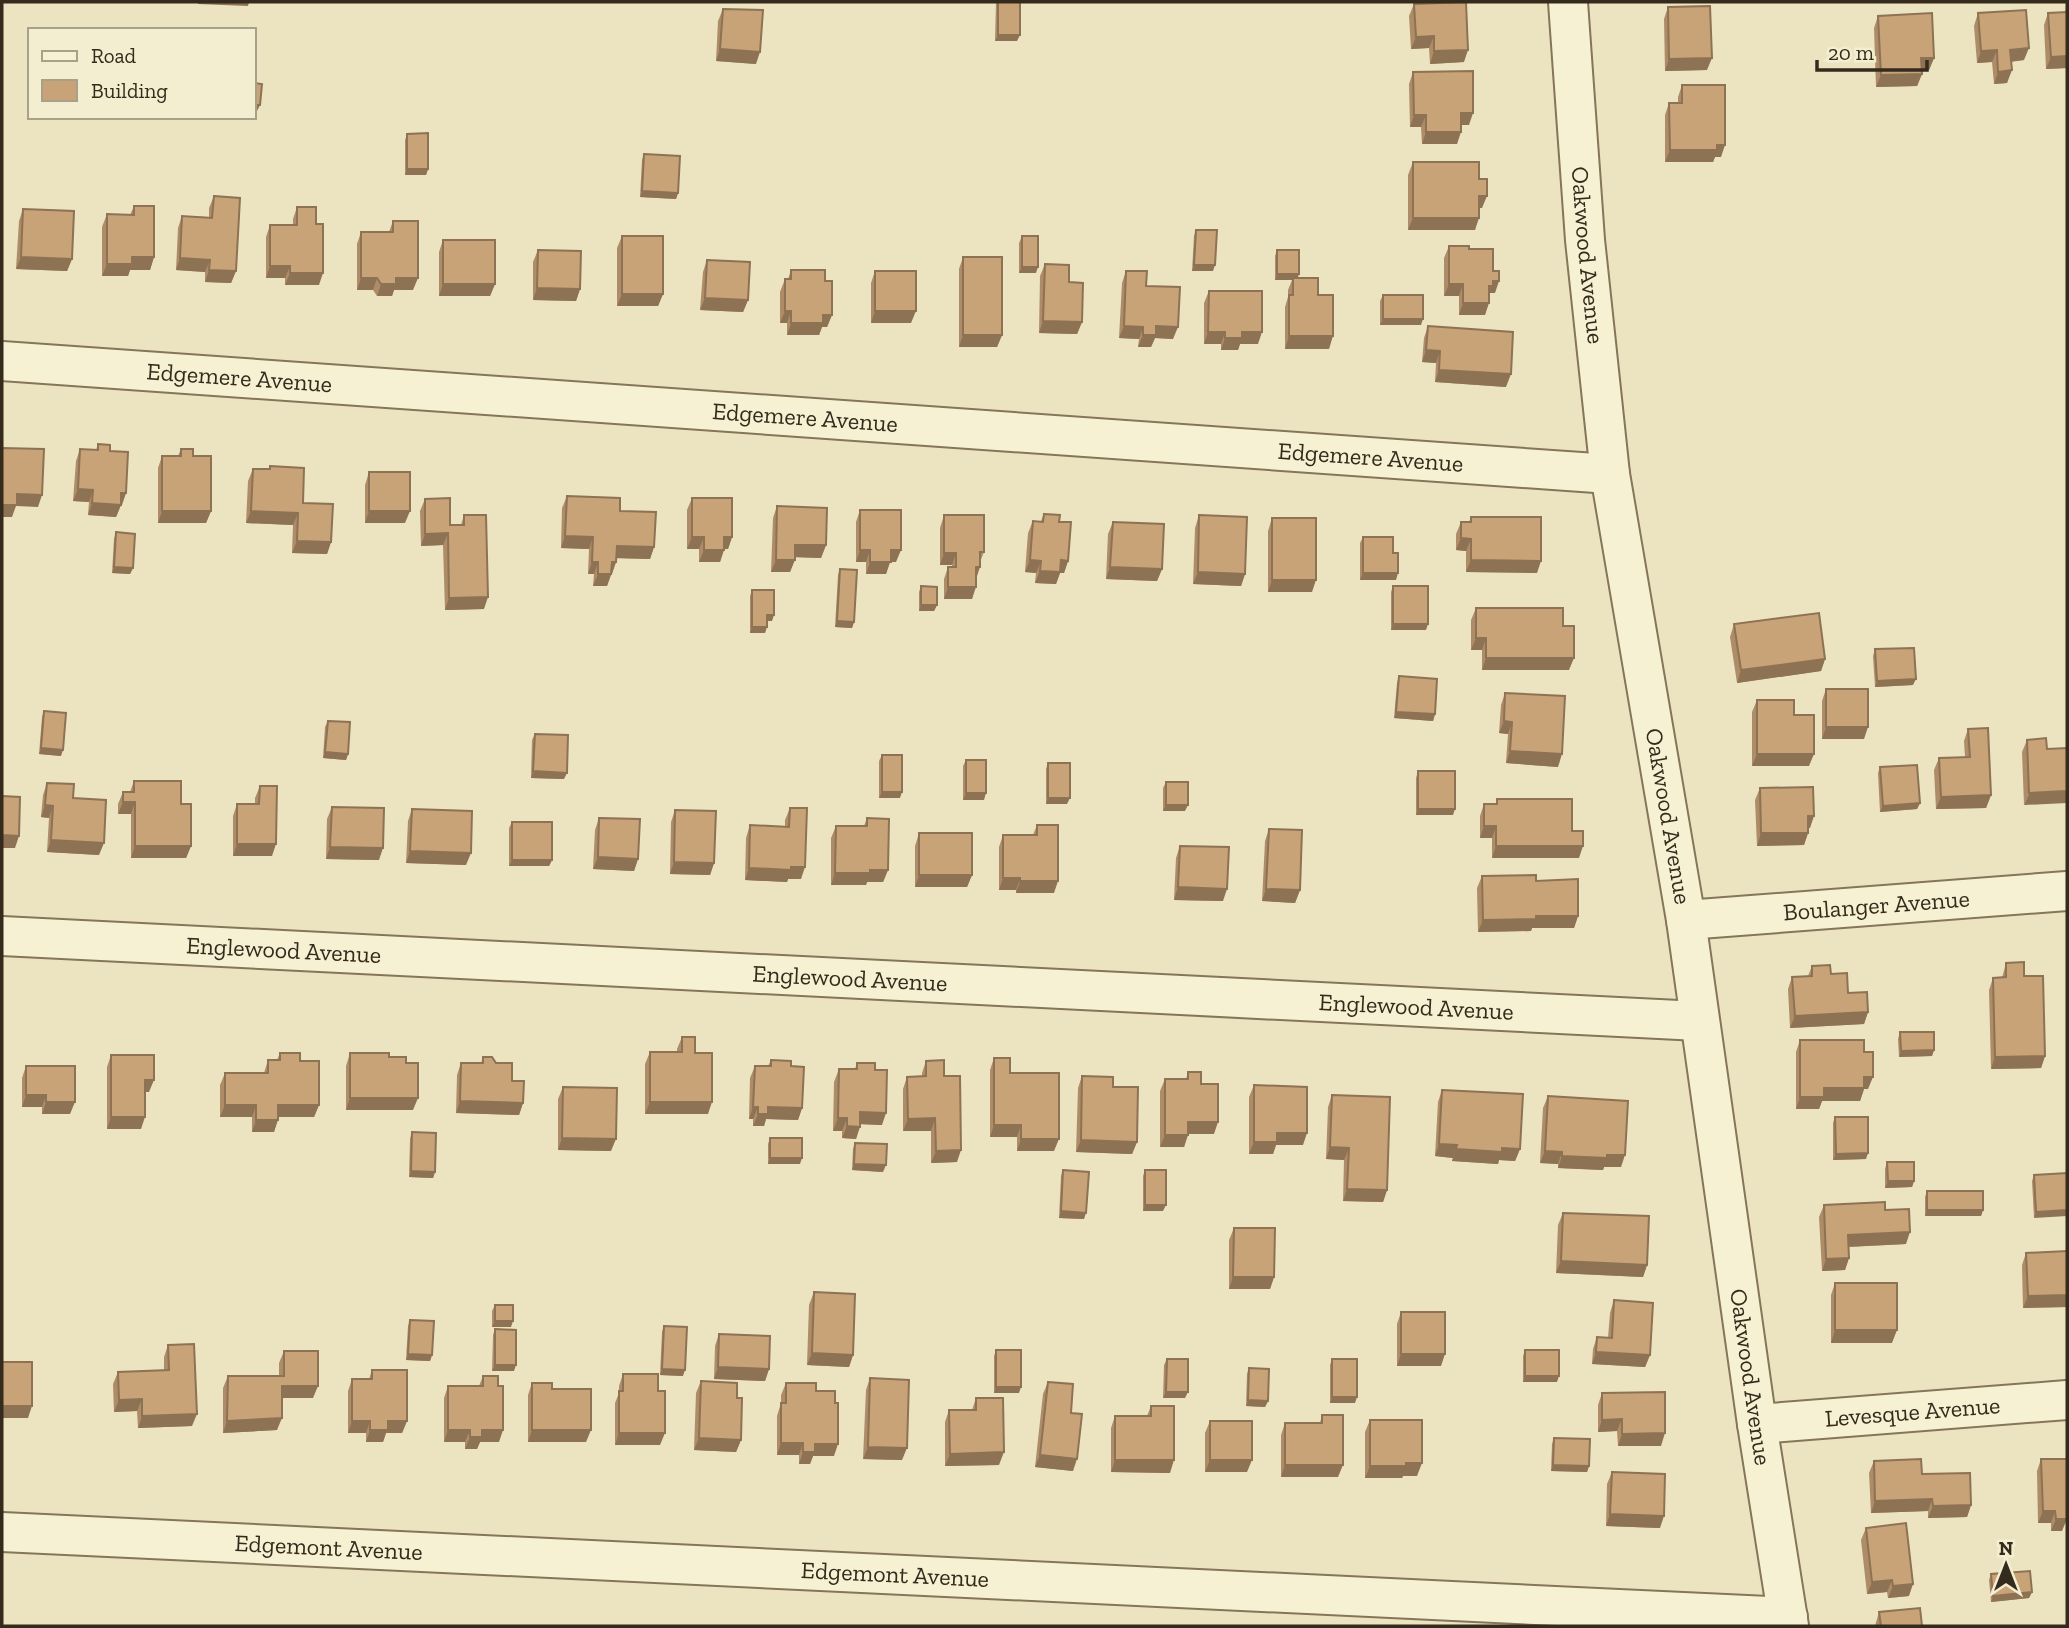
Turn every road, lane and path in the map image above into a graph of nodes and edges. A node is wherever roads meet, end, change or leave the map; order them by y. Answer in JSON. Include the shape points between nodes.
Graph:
{"nodes":[{"id":1,"x":1568,"y":2,"type":"edge"},
{"id":2,"x":2,"y":361,"type":"edge"},
{"id":3,"x":1610,"y":474,"type":"junction"},
{"id":4,"x":2067,"y":891,"type":"edge"},
{"id":5,"x":1686,"y":920,"type":"junction"},
{"id":6,"x":2,"y":936,"type":"edge"},
{"id":7,"x":1699,"y":1021,"type":"junction"},
{"id":8,"x":2067,"y":1400,"type":"edge"},
{"id":9,"x":1757,"y":1424,"type":"junction"},
{"id":10,"x":2,"y":1532,"type":"edge"},
{"id":11,"x":1788,"y":1621,"type":"edge"}],
"edges":[{"from":1,"to":3,"type":"street","name":"Oakwood Avenue","via":[[1585,240]]},
{"from":2,"to":3,"type":"street","name":"Edgemere Avenue"},
{"from":3,"to":5,"type":"street","name":"Oakwood Avenue"},
{"from":4,"to":5,"type":"street","name":"Boulanger Avenue"},
{"from":5,"to":7,"type":"street","name":"Oakwood Avenue"},
{"from":6,"to":7,"type":"street","name":"Englewood Avenue"},
{"from":7,"to":9,"type":"street","name":"Oakwood Avenue"},
{"from":8,"to":9,"type":"street","name":"Levesque Avenue"},
{"from":9,"to":11,"type":"street","name":"Oakwood Avenue"},
{"from":10,"to":11,"type":"street","name":"Edgemont Avenue"}]}
